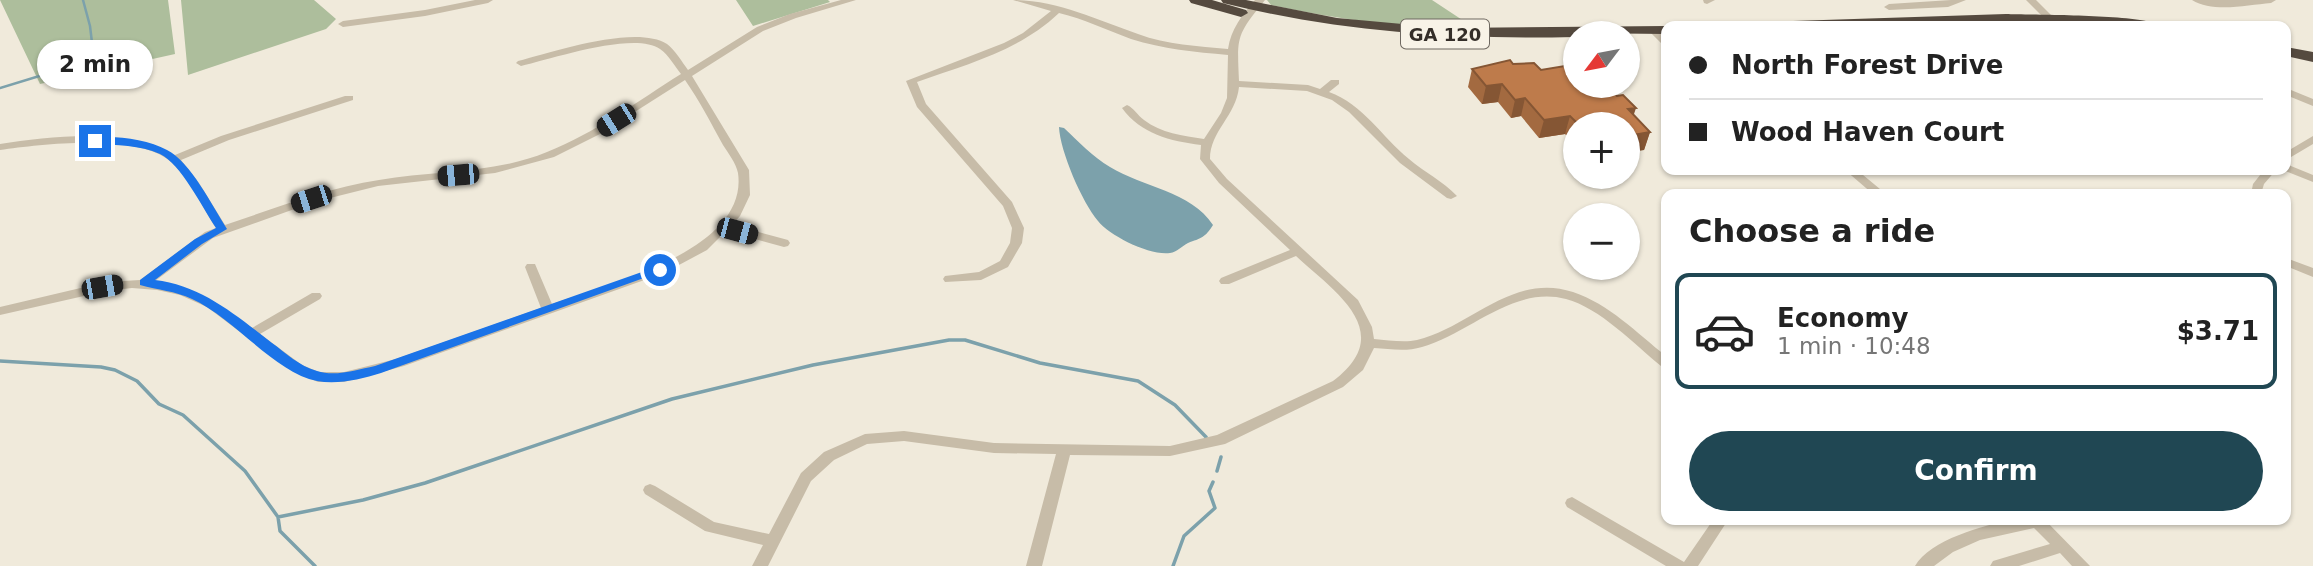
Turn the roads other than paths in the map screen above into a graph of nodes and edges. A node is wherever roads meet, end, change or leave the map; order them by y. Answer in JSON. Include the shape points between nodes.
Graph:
{"nodes":[{"id":1,"x":488,"y":0,"type":"edge"},
{"id":2,"x":851,"y":0,"type":"edge"},
{"id":3,"x":1018,"y":0,"type":"edge"},
{"id":4,"x":1196,"y":0,"type":"edge"},
{"id":5,"x":1228,"y":0,"type":"edge"},
{"id":6,"x":1961,"y":0,"type":"edge"},
{"id":7,"x":2031,"y":0,"type":"edge"},
{"id":8,"x":2197,"y":0,"type":"edge"},
{"id":9,"x":2271,"y":0,"type":"edge"},
{"id":10,"x":1254,"y":7,"type":"edge"},
{"id":11,"x":1889,"y":7,"type":"dead end"},
{"id":12,"x":1058,"y":10,"type":"junction"},
{"id":13,"x":1904,"y":21,"type":"edge"},
{"id":14,"x":2038,"y":21,"type":"edge"},
{"id":15,"x":2053,"y":21,"type":"edge"},
{"id":16,"x":343,"y":24,"type":"dead end"},
{"id":17,"x":1661,"y":36,"type":"edge"},
{"id":18,"x":1661,"y":36,"type":"edge"},
{"id":19,"x":1640,"y":39,"type":"edge"},
{"id":20,"x":1563,"y":42,"type":"edge"},
{"id":21,"x":2291,"y":46,"type":"edge"},
{"id":22,"x":2313,"y":50,"type":"edge"},
{"id":23,"x":1234,"y":53,"type":"junction"},
{"id":24,"x":2291,"y":53,"type":"edge"},
{"id":25,"x":2313,"y":57,"type":"edge"},
{"id":26,"x":521,"y":63,"type":"dead end"},
{"id":27,"x":688,"y":75,"type":"junction"},
{"id":28,"x":1335,"y":82,"type":"dead end"},
{"id":29,"x":1235,"y":84,"type":"junction"},
{"id":30,"x":1323,"y":92,"type":"junction"},
{"id":31,"x":2291,"y":93,"type":"edge"},
{"id":32,"x":349,"y":98,"type":"dead end"},
{"id":33,"x":2313,"y":103,"type":"edge"},
{"id":34,"x":1127,"y":108,"type":"dead end"},
{"id":35,"x":2313,"y":139,"type":"edge"},
{"id":36,"x":1206,"y":142,"type":"junction"},
{"id":37,"x":0,"y":147,"type":"edge"},
{"id":38,"x":2291,"y":154,"type":"edge"},
{"id":39,"x":174,"y":159,"type":"junction"},
{"id":40,"x":2291,"y":169,"type":"edge"},
{"id":41,"x":1857,"y":175,"type":"edge"},
{"id":42,"x":2313,"y":179,"type":"edge"},
{"id":43,"x":1874,"y":189,"type":"edge"},
{"id":44,"x":1451,"y":196,"type":"dead end"},
{"id":45,"x":725,"y":227,"type":"junction"},
{"id":46,"x":222,"y":229,"type":"junction"},
{"id":47,"x":783,"y":243,"type":"dead end"},
{"id":48,"x":1298,"y":251,"type":"junction"},
{"id":49,"x":2291,"y":264,"type":"edge"},
{"id":50,"x":531,"y":267,"type":"dead end"},
{"id":51,"x":2313,"y":273,"type":"edge"},
{"id":52,"x":948,"y":279,"type":"dead end"},
{"id":53,"x":1225,"y":281,"type":"dead end"},
{"id":54,"x":144,"y":283,"type":"junction"},
{"id":55,"x":316,"y":296,"type":"dead end"},
{"id":56,"x":548,"y":310,"type":"junction"},
{"id":57,"x":0,"y":311,"type":"edge"},
{"id":58,"x":251,"y":334,"type":"junction"},
{"id":59,"x":1370,"y":343,"type":"junction"},
{"id":60,"x":1661,"y":359,"type":"edge"},
{"id":61,"x":1064,"y":449,"type":"junction"},
{"id":62,"x":650,"y":490,"type":"dead end"},
{"id":63,"x":1572,"y":503,"type":"dead end"},
{"id":64,"x":1718,"y":525,"type":"edge"},
{"id":65,"x":2009,"y":525,"type":"edge"},
{"id":66,"x":2040,"y":525,"type":"edge"},
{"id":67,"x":772,"y":541,"type":"junction"},
{"id":68,"x":2060,"y":547,"type":"junction"},
{"id":69,"x":760,"y":566,"type":"edge"},
{"id":70,"x":1034,"y":566,"type":"edge"},
{"id":71,"x":1679,"y":566,"type":"edge"},
{"id":72,"x":1690,"y":566,"type":"edge"},
{"id":73,"x":1923,"y":566,"type":"edge"},
{"id":74,"x":1998,"y":566,"type":"edge"},
{"id":75,"x":2082,"y":566,"type":"edge"}],
"edges":[{"from":1,"to":16,"type":"street"},
{"from":2,"to":27,"type":"street","via":[[771,24]]},
{"from":3,"to":12,"type":"street"},
{"from":4,"to":10,"type":"highway","number":"GA 120"},
{"from":5,"to":10,"type":"highway","number":"GA 120"},
{"from":6,"to":11,"type":"street"},
{"from":7,"to":15,"type":"street"},
{"from":8,"to":9,"type":"street","via":[[2223,4]]},
{"from":10,"to":17,"type":"highway","number":"GA 120","via":[[1333,23],[1421,33]]},
{"from":10,"to":20,"type":"highway","number":"GA 120","via":[[1326,30],[1402,40]]},
{"from":10,"to":23,"type":"street","via":[[1236,35]]},
{"from":12,"to":23,"type":"street","via":[[1174,47]]},
{"from":12,"to":52,"type":"street","via":[[1021,39],[911,81],[921,105],[1008,205],[1018,228],[1008,258],[993,272]]},
{"from":13,"to":14,"type":"highway"},
{"from":18,"to":19,"type":"highway","number":"GA 120"},
{"from":21,"to":22,"type":"highway"},
{"from":23,"to":29,"type":"street"},
{"from":24,"to":25,"type":"highway"},
{"from":26,"to":27,"type":"street","via":[[600,43],[639,39],[665,47]]},
{"from":27,"to":45,"type":"street","via":[[743,170],[746,187],[742,202]]},
{"from":27,"to":46,"type":"street","via":[[587,137],[536,160],[481,172],[350,188]]},
{"from":28,"to":30,"type":"street"},
{"from":29,"to":30,"type":"street"},
{"from":29,"to":36,"type":"street","via":[[1231,104]]},
{"from":30,"to":44,"type":"street","via":[[1353,110],[1404,160]]},
{"from":31,"to":33,"type":"street"},
{"from":32,"to":39,"type":"street"},
{"from":34,"to":36,"type":"street","via":[[1138,121],[1162,133]]},
{"from":35,"to":38,"type":"street"},
{"from":36,"to":48,"type":"street","via":[[1206,159],[1216,173]]},
{"from":37,"to":39,"type":"street","via":[[118,141],[144,145]]},
{"from":39,"to":46,"type":"street"},
{"from":40,"to":42,"type":"street"},
{"from":41,"to":43,"type":"street"},
{"from":45,"to":47,"type":"street"},
{"from":45,"to":56,"type":"street","via":[[704,247],[674,264]]},
{"from":46,"to":54,"type":"street","via":[[198,241]]},
{"from":48,"to":53,"type":"street"},
{"from":48,"to":59,"type":"street","via":[[1354,303]]},
{"from":49,"to":51,"type":"street"},
{"from":50,"to":56,"type":"street"},
{"from":54,"to":57,"type":"street","via":[[102,287]]},
{"from":54,"to":58,"type":"street","via":[[197,296]]},
{"from":55,"to":58,"type":"street"},
{"from":56,"to":58,"type":"street","via":[[398,363],[344,377],[318,377],[297,369]]},
{"from":59,"to":60,"type":"street","via":[[1426,341],[1518,296],[1542,290],[1581,300]]},
{"from":59,"to":61,"type":"street","via":[[1346,379],[1220,440],[1161,451]]},
{"from":61,"to":67,"type":"street","via":[[974,446],[904,436],[865,439],[829,456],[813,470],[796,492]]},
{"from":61,"to":70,"type":"street"},
{"from":62,"to":67,"type":"street","via":[[710,527]]},
{"from":63,"to":71,"type":"street"},
{"from":64,"to":72,"type":"street"},
{"from":65,"to":73,"type":"street","via":[[1960,541]]},
{"from":66,"to":68,"type":"street"},
{"from":67,"to":69,"type":"street"},
{"from":68,"to":74,"type":"street"},
{"from":68,"to":75,"type":"street"}]}
